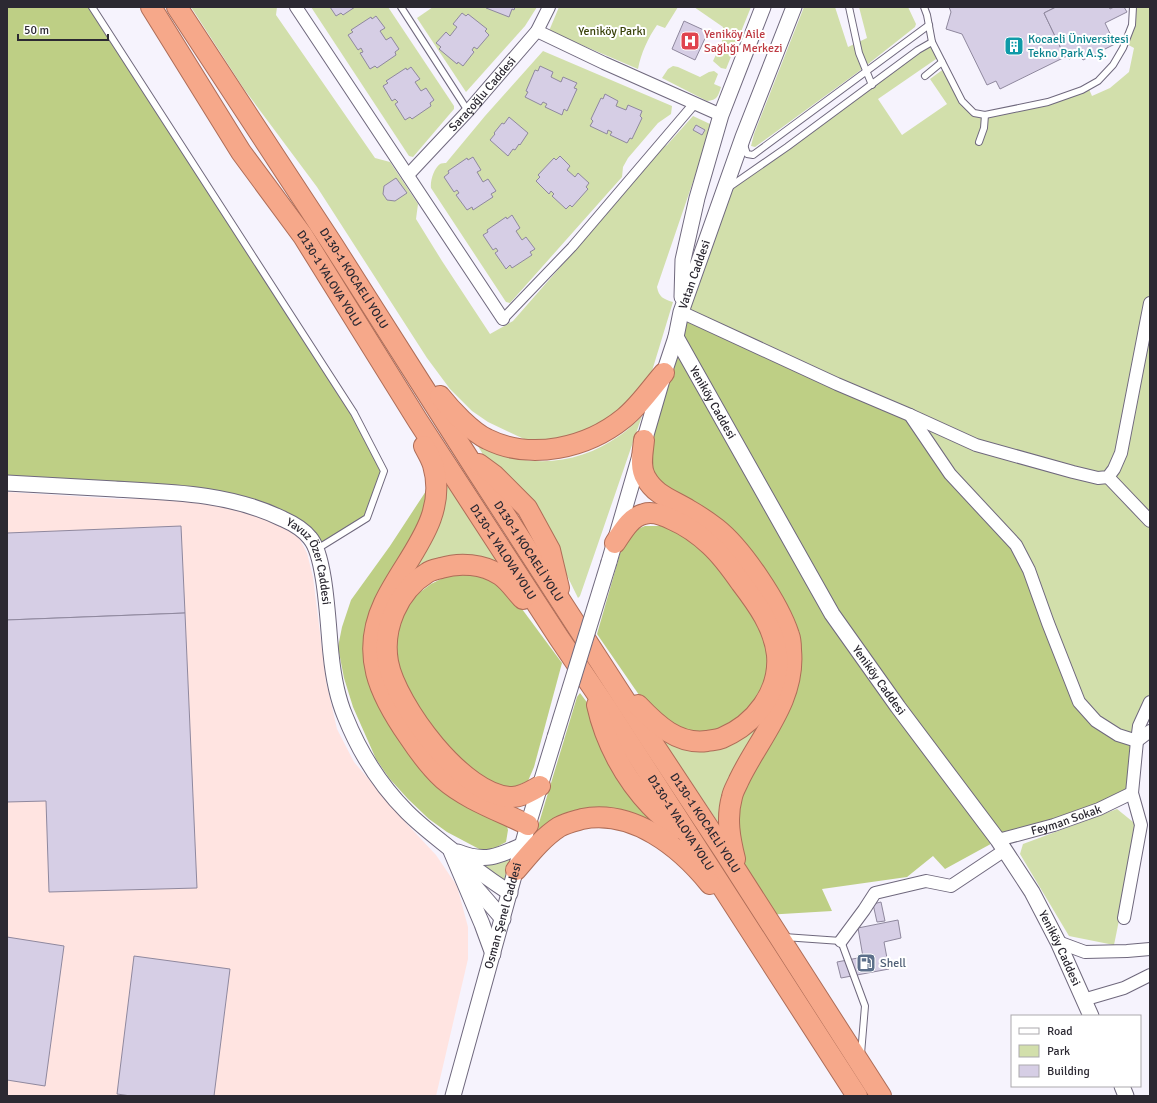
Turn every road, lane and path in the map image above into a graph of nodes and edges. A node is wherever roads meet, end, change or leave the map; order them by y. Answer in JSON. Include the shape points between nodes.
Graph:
{"nodes":[{"id":1,"x":92,"y":7,"type":"edge"},
{"id":2,"x":150,"y":7,"type":"edge"},
{"id":3,"x":177,"y":7,"type":"edge"},
{"id":4,"x":296,"y":7,"type":"edge"},
{"id":5,"x":401,"y":7,"type":"edge"},
{"id":6,"x":549,"y":7,"type":"edge"},
{"id":7,"x":763,"y":7,"type":"edge"},
{"id":8,"x":794,"y":7,"type":"edge"},
{"id":9,"x":849,"y":7,"type":"edge"},
{"id":10,"x":924,"y":7,"type":"edge"},
{"id":11,"x":1133,"y":7,"type":"edge"},
{"id":12,"x":929,"y":26,"type":"junction"},
{"id":13,"x":537,"y":31,"type":"junction"},
{"id":14,"x":911,"y":38,"type":"junction"},
{"id":15,"x":932,"y":42,"type":"junction"},
{"id":16,"x":918,"y":50,"type":"junction"},
{"id":17,"x":942,"y":62,"type":"junction"},
{"id":18,"x":866,"y":72,"type":"junction"},
{"id":19,"x":925,"y":76,"type":"dead end"},
{"id":20,"x":872,"y":85,"type":"junction"},
{"id":21,"x":694,"y":104,"type":"junction"},
{"id":22,"x":468,"y":111,"type":"junction"},
{"id":23,"x":721,"y":115,"type":"junction"},
{"id":24,"x":985,"y":115,"type":"junction"},
{"id":25,"x":743,"y":137,"type":"junction"},
{"id":26,"x":979,"y":142,"type":"dead end"},
{"id":27,"x":408,"y":175,"type":"junction"},
{"id":28,"x":260,"y":178,"type":"junction"},
{"id":29,"x":724,"y":191,"type":"junction"},
{"id":30,"x":1150,"y":303,"type":"edge"},
{"id":31,"x":681,"y":312,"type":"junction"},
{"id":32,"x":503,"y":318,"type":"joint"},
{"id":33,"x":1147,"y":331,"type":"edge"},
{"id":34,"x":676,"y":337,"type":"junction"},
{"id":35,"x":394,"y":339,"type":"junction"},
{"id":36,"x":664,"y":372,"type":"junction"},
{"id":37,"x":910,"y":415,"type":"junction"},
{"id":38,"x":644,"y":440,"type":"junction"},
{"id":39,"x":1108,"y":477,"type":"junction"},
{"id":40,"x":7,"y":484,"type":"edge"},
{"id":41,"x":1150,"y":521,"type":"edge"},
{"id":42,"x":317,"y":549,"type":"junction"},
{"id":43,"x":612,"y":553,"type":"junction"},
{"id":44,"x":559,"y":638,"type":"junction"},
{"id":45,"x":606,"y":669,"type":"junction"},
{"id":46,"x":1150,"y":702,"type":"edge"},
{"id":47,"x":1150,"y":731,"type":"edge"},
{"id":48,"x":1137,"y":741,"type":"junction"},
{"id":49,"x":540,"y":786,"type":"junction"},
{"id":50,"x":1132,"y":793,"type":"junction"},
{"id":51,"x":1145,"y":822,"type":"edge"},
{"id":52,"x":528,"y":825,"type":"junction"},
{"id":53,"x":523,"y":845,"type":"junction"},
{"id":54,"x":1002,"y":845,"type":"junction"},
{"id":55,"x":450,"y":849,"type":"junction"},
{"id":56,"x":516,"y":870,"type":"junction"},
{"id":57,"x":737,"y":871,"type":"junction"},
{"id":58,"x":510,"y":893,"type":"junction"},
{"id":59,"x":1124,"y":918,"type":"dead end"},
{"id":60,"x":503,"y":919,"type":"junction"},
{"id":61,"x":779,"y":936,"type":"junction"},
{"id":62,"x":841,"y":941,"type":"junction"},
{"id":63,"x":1058,"y":942,"type":"junction"},
{"id":64,"x":1150,"y":949,"type":"edge"},
{"id":65,"x":493,"y":954,"type":"junction"},
{"id":66,"x":779,"y":975,"type":"junction"},
{"id":67,"x":1150,"y":976,"type":"edge"},
{"id":68,"x":1083,"y":1000,"type":"junction"},
{"id":69,"x":1090,"y":1015,"type":"edge"},
{"id":70,"x":860,"y":1064,"type":"junction"},
{"id":71,"x":453,"y":1096,"type":"edge"},
{"id":72,"x":857,"y":1096,"type":"edge"},
{"id":73,"x":881,"y":1096,"type":"edge"}],
"edges":[{"from":1,"to":42,"type":"lane","via":[[354,413],[384,471],[367,518]]},
{"from":2,"to":28,"type":"highway","name":"D130-1 YALOVA YOLU"},
{"from":3,"to":35,"type":"highway","name":"D130-1 KOCAELİ YOLU"},
{"from":4,"to":27,"type":"street"},
{"from":5,"to":22,"type":"lane"},
{"from":6,"to":13,"type":"street","name":"Saraçoğlu Caddesi"},
{"from":7,"to":23,"type":"street","name":"Vatan Caddesi"},
{"from":8,"to":25,"type":"street","name":"Vatan Caddesi"},
{"from":9,"to":18,"type":"lane"},
{"from":10,"to":12,"type":"lane"},
{"from":11,"to":24,"type":"lane","via":[[1132,25],[1123,48],[1114,65],[1098,81],[1082,90],[1048,102]]},
{"from":12,"to":14,"type":"lane"},
{"from":12,"to":15,"type":"lane"},
{"from":13,"to":21,"type":"street"},
{"from":13,"to":22,"type":"street","name":"Saraçoğlu Caddesi"},
{"from":14,"to":16,"type":"lane"},
{"from":14,"to":18,"type":"lane"},
{"from":15,"to":16,"type":"lane"},
{"from":15,"to":17,"type":"lane"},
{"from":16,"to":20,"type":"lane"},
{"from":17,"to":19,"type":"lane"},
{"from":17,"to":24,"type":"lane","via":[[962,101],[974,112]]},
{"from":18,"to":20,"type":"lane"},
{"from":18,"to":25,"type":"lane","via":[[753,155],[747,154]]},
{"from":20,"to":29,"type":"lane"},
{"from":21,"to":23,"type":"street"},
{"from":21,"to":32,"type":"street","via":[[572,247]]},
{"from":22,"to":27,"type":"street","name":"Saraçoğlu Caddesi"},
{"from":23,"to":31,"type":"street","name":"Vatan Caddesi","via":[[697,198],[683,260]]},
{"from":24,"to":26,"type":"lane"},
{"from":25,"to":29,"type":"street","name":"Vatan Caddesi"},
{"from":27,"to":32,"type":"street"},
{"from":28,"to":44,"type":"highway","name":"D130-1 YALOVA YOLU","via":[[303,236],[418,421]]},
{"from":28,"to":52,"type":"highway","via":[[404,411],[433,464],[437,486],[435,507],[424,536],[384,603],[374,632],[373,658],[381,690],[395,718],[421,755],[443,779],[468,796]]},
{"from":29,"to":31,"type":"street","name":"Vatan Caddesi"},
{"from":30,"to":33,"type":"street"},
{"from":31,"to":34,"type":"street","name":"Osman Şenel Caddesi"},
{"from":31,"to":37,"type":"street","via":[[836,384]]},
{"from":33,"to":39,"type":"street","via":[[1121,453]]},
{"from":34,"to":36,"type":"street","name":"Osman Şenel Caddesi"},
{"from":34,"to":54,"type":"street","name":"Yeniköy Caddesi","via":[[832,614]]},
{"from":35,"to":36,"type":"highway","via":[[443,400],[466,424],[487,439],[512,448],[542,450],[574,445],[597,436],[624,418]]},
{"from":35,"to":45,"type":"highway","name":"D130-1 KOCAELİ YOLU"},
{"from":36,"to":38,"type":"street","name":"Osman Şenel Caddesi"},
{"from":37,"to":39,"type":"street","via":[[976,445],[1073,472],[1098,478]]},
{"from":37,"to":48,"type":"street","via":[[950,474],[1016,545],[1029,570],[1079,702],[1096,721],[1118,735]]},
{"from":38,"to":43,"type":"street","name":"Osman Şenel Caddesi"},
{"from":38,"to":57,"type":"highway","via":[[642,470],[649,484],[660,495],[718,529],[763,584],[780,612],[790,637],[792,663],[788,687],[732,796],[729,834]]},
{"from":39,"to":41,"type":"street"},
{"from":40,"to":42,"type":"street","name":"Yavuz Özer Caddesi","via":[[185,493],[218,498],[264,510],[293,524],[310,537]]},
{"from":42,"to":55,"type":"street","name":"Yavuz Özer Caddesi","via":[[332,657],[344,715],[376,774],[391,793],[419,823]]},
{"from":43,"to":45,"type":"highway","via":[[625,528],[635,518],[644,514],[667,517],[687,526],[711,545],[761,611],[772,633],[777,655],[772,690],[749,722],[736,732],[719,739],[698,742],[669,734],[660,727]]},
{"from":43,"to":49,"type":"street","name":"Osman Şenel Caddesi","bridge":true},
{"from":44,"to":49,"type":"highway","via":[[501,575],[465,564],[428,572],[410,586],[398,602],[387,637],[388,662],[407,707],[439,751],[460,772],[490,791],[504,796],[520,796]]},
{"from":44,"to":66,"type":"highway","name":"D130-1 YALOVA YOLU","via":[[592,686],[598,712],[622,768],[651,807],[697,848]]},
{"from":45,"to":57,"type":"highway","name":"D130-1 KOCAELİ YOLU"},
{"from":46,"to":48,"type":"street","via":[[1139,726]]},
{"from":47,"to":48,"type":"street"},
{"from":48,"to":50,"type":"street"},
{"from":49,"to":52,"type":"street","name":"Osman Şenel Caddesi"},
{"from":50,"to":51,"type":"street"},
{"from":50,"to":54,"type":"street","name":"Feyman Sokak","via":[[1099,809]]},
{"from":51,"to":59,"type":"street"},
{"from":52,"to":53,"type":"street","name":"Osman Şenel Caddesi"},
{"from":53,"to":55,"type":"street","name":"Yavuz Özer Caddesi","via":[[491,858],[474,857]]},
{"from":53,"to":56,"type":"street","name":"Osman Şenel Caddesi"},
{"from":54,"to":62,"type":"street","name":"Feyman Sokak","via":[[951,886],[926,881],[875,893]]},
{"from":54,"to":63,"type":"street","name":"Yeniköy Caddesi","via":[[1032,892]]},
{"from":55,"to":58,"type":"street","name":"Yavuz Özer Caddesi"},
{"from":55,"to":60,"type":"street","name":"Yavuz Özer Caddesi","via":[[477,889]]},
{"from":55,"to":65,"type":"street","name":"Yavuz Özer Caddesi"},
{"from":56,"to":58,"type":"street","name":"Osman Şenel Caddesi"},
{"from":56,"to":66,"type":"highway","via":[[545,838],[573,821],[590,818],[627,821],[662,839],[701,873]]},
{"from":57,"to":61,"type":"highway","name":"D130-1 KOCAELİ YOLU"},
{"from":58,"to":60,"type":"street","name":"Osman Şenel Caddesi"},
{"from":60,"to":65,"type":"street","name":"Osman Şenel Caddesi"},
{"from":61,"to":62,"type":"lane"},
{"from":61,"to":70,"type":"highway","name":"D130-1 KOCAELİ YOLU"},
{"from":62,"to":70,"type":"lane","via":[[865,1006]]},
{"from":63,"to":64,"type":"street","via":[[1085,952]]},
{"from":63,"to":68,"type":"street","name":"Yeniköy Caddesi"},
{"from":65,"to":71,"type":"street","name":"Osman Şenel Caddesi"},
{"from":66,"to":72,"type":"highway","name":"D130-1 YALOVA YOLU"},
{"from":67,"to":68,"type":"street","via":[[1124,988]]},
{"from":68,"to":69,"type":"street","name":"Yeniköy Caddesi"},
{"from":70,"to":73,"type":"highway","name":"D130-1 KOCAELİ YOLU"}]}
